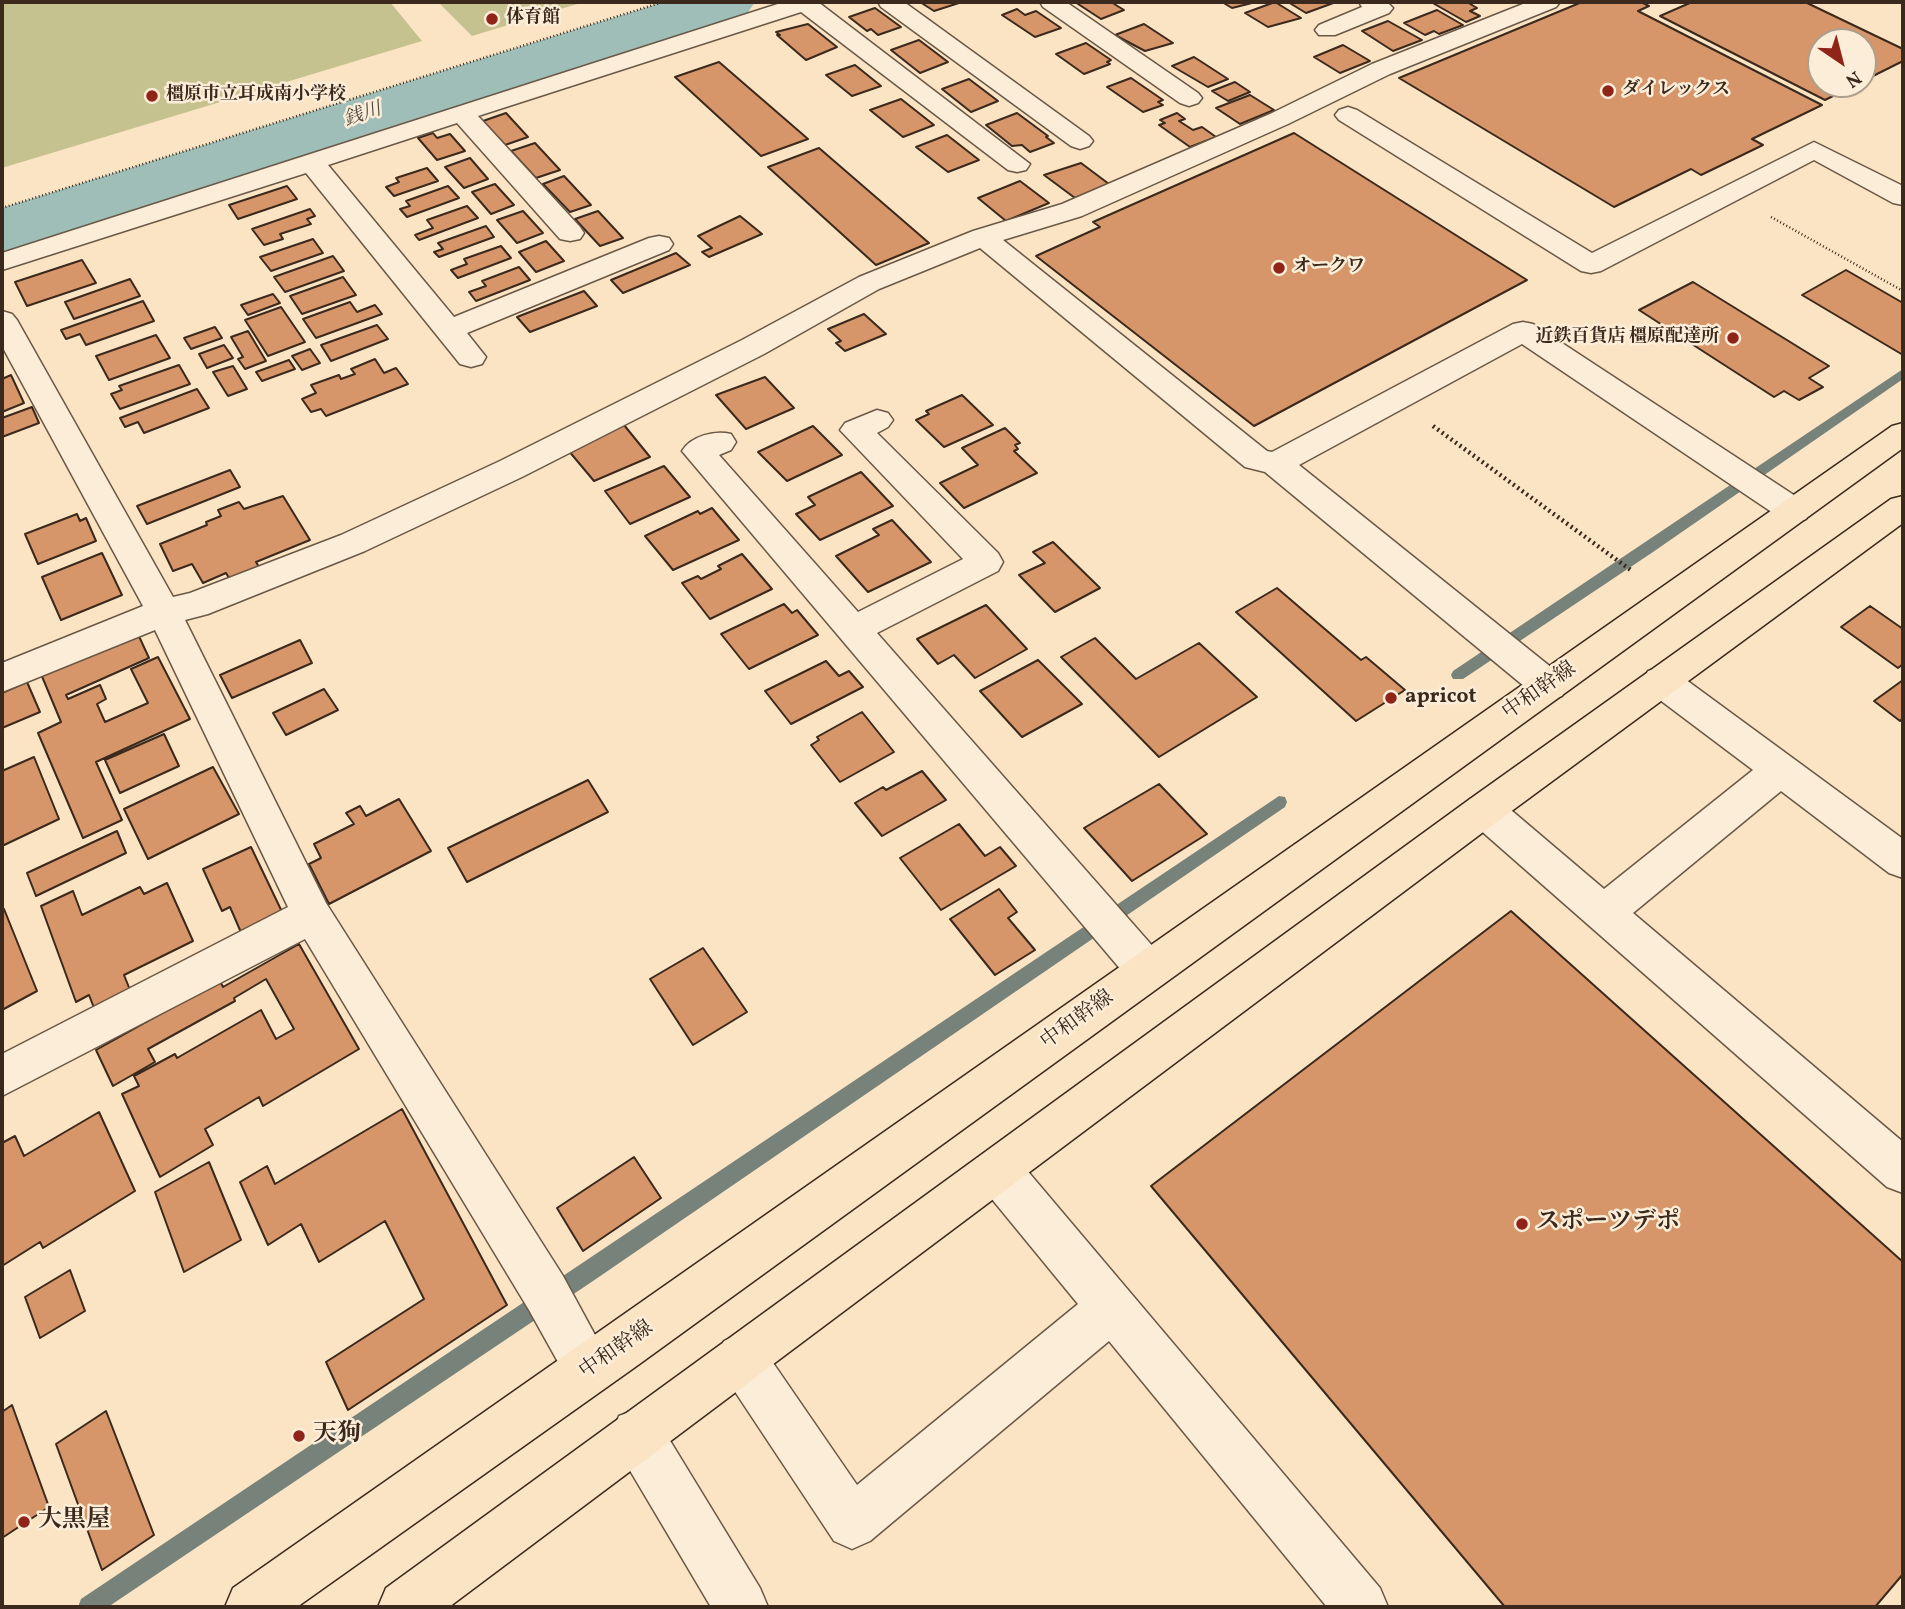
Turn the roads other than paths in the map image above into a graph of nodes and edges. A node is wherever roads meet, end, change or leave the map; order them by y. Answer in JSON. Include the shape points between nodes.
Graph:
{"nodes":[{"id":1,"x":805,"y":2,"type":"edge"},
{"id":2,"x":889,"y":2,"type":"edge"},
{"id":3,"x":1051,"y":2,"type":"edge"},
{"id":4,"x":1370,"y":2,"type":"edge"},
{"id":5,"x":1548,"y":2,"type":"edge"},
{"id":6,"x":1326,"y":30,"type":"dead end"},
{"id":7,"x":1189,"y":98,"type":"dead end"},
{"id":8,"x":461,"y":113,"type":"junction"},
{"id":9,"x":1348,"y":115,"type":"dead end"},
{"id":10,"x":1080,"y":141,"type":"dead end"},
{"id":11,"x":311,"y":162,"type":"junction"},
{"id":12,"x":1017,"y":164,"type":"dead end"},
{"id":13,"x":1903,"y":197,"type":"edge"},
{"id":14,"x":570,"y":233,"type":"dead end"},
{"id":15,"x":983,"y":237,"type":"junction"},
{"id":16,"x":659,"y":244,"type":"dead end"},
{"id":17,"x":2,"y":262,"type":"edge"},
{"id":18,"x":2,"y":320,"type":"edge"},
{"id":19,"x":449,"y":330,"type":"junction"},
{"id":20,"x":471,"y":357,"type":"dead end"},
{"id":21,"x":877,"y":420,"type":"dead end"},
{"id":22,"x":1903,"y":433,"type":"edge"},
{"id":23,"x":720,"y":442,"type":"dead end"},
{"id":24,"x":1276,"y":464,"type":"junction"},
{"id":25,"x":1903,"y":507,"type":"edge"},
{"id":26,"x":1794,"y":511,"type":"junction"},
{"id":27,"x":164,"y":612,"type":"junction"},
{"id":28,"x":853,"y":629,"type":"junction"},
{"id":29,"x":2,"y":678,"type":"edge"},
{"id":30,"x":1661,"y":681,"type":"junction"},
{"id":31,"x":1549,"y":685,"type":"junction"},
{"id":32,"x":1780,"y":769,"type":"junction"},
{"id":33,"x":1484,"y":810,"type":"junction"},
{"id":34,"x":1903,"y":861,"type":"edge"},
{"id":35,"x":1604,"y":913,"type":"junction"},
{"id":36,"x":312,"y":915,"type":"junction"},
{"id":37,"x":1148,"y":971,"type":"junction"},
{"id":38,"x":2,"y":1076,"type":"edge"},
{"id":39,"x":998,"y":1171,"type":"junction"},
{"id":40,"x":1903,"y":1171,"type":"edge"},
{"id":41,"x":1112,"y":1307,"type":"junction"},
{"id":42,"x":741,"y":1358,"type":"junction"},
{"id":43,"x":589,"y":1370,"type":"junction"},
{"id":44,"x":637,"y":1434,"type":"junction"},
{"id":45,"x":252,"y":1607,"type":"edge"},
{"id":46,"x":405,"y":1607,"type":"edge"},
{"id":47,"x":741,"y":1607,"type":"edge"},
{"id":48,"x":1361,"y":1607,"type":"edge"}],
"edges":[{"from":1,"to":8,"type":"street"},
{"from":1,"to":12,"type":"street"},
{"from":2,"to":10,"type":"street"},
{"from":3,"to":7,"type":"street"},
{"from":4,"to":6,"type":"street","via":[[1381,8]]},
{"from":5,"to":15,"type":"street","via":[[1381,69],[1072,210]]},
{"from":8,"to":11,"type":"street"},
{"from":8,"to":14,"type":"street"},
{"from":9,"to":13,"type":"street","via":[[1591,265],[1814,150]]},
{"from":11,"to":17,"type":"street"},
{"from":11,"to":19,"type":"street"},
{"from":15,"to":24,"type":"street","via":[[1256,459]]},
{"from":15,"to":27,"type":"street","via":[[869,283],[511,470],[353,543],[196,606]]},
{"from":16,"to":19,"type":"street"},
{"from":18,"to":27,"type":"street"},
{"from":19,"to":20,"type":"street"},
{"from":21,"to":28,"type":"street","via":[[856,430],[986,562]]},
{"from":22,"to":26,"type":"main road","name":"中和幹線"},
{"from":23,"to":28,"type":"street","via":[[698,452]]},
{"from":24,"to":26,"type":"street","via":[[1523,331]]},
{"from":24,"to":31,"type":"street"},
{"from":25,"to":30,"type":"main road"},
{"from":26,"to":31,"type":"main road","name":"中和幹線"},
{"from":27,"to":29,"type":"street"},
{"from":27,"to":36,"type":"street"},
{"from":28,"to":37,"type":"street"},
{"from":30,"to":32,"type":"street"},
{"from":30,"to":33,"type":"main road"},
{"from":31,"to":37,"type":"main road","name":"中和幹線"},
{"from":32,"to":34,"type":"street"},
{"from":32,"to":35,"type":"street"},
{"from":33,"to":35,"type":"street"},
{"from":33,"to":39,"type":"main road"},
{"from":35,"to":40,"type":"street"},
{"from":36,"to":38,"type":"street"},
{"from":36,"to":43,"type":"street"},
{"from":37,"to":43,"type":"main road","name":"中和幹線"},
{"from":39,"to":41,"type":"street"},
{"from":39,"to":42,"type":"main road"},
{"from":41,"to":42,"type":"street","via":[[852,1523]]},
{"from":41,"to":48,"type":"street"},
{"from":42,"to":44,"type":"main road"},
{"from":43,"to":45,"type":"main road","name":"中和幹線"},
{"from":44,"to":46,"type":"main road"},
{"from":44,"to":47,"type":"street"}]}
